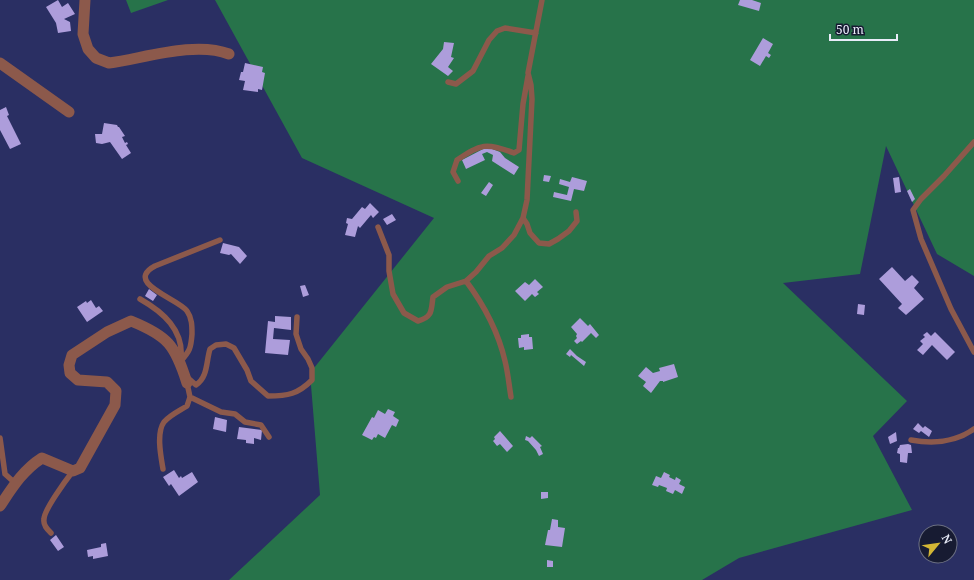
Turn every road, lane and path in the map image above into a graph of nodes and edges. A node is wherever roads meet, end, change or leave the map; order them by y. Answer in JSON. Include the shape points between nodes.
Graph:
{"nodes":[{"id":1,"x":85,"y":0,"type":"edge"},
{"id":2,"x":542,"y":0,"type":"edge"},
{"id":3,"x":536,"y":33,"type":"junction"},
{"id":4,"x":229,"y":54,"type":"dead end"},
{"id":5,"x":0,"y":62,"type":"edge"},
{"id":6,"x":528,"y":74,"type":"junction"},
{"id":7,"x":448,"y":82,"type":"dead end"},
{"id":8,"x":69,"y":112,"type":"dead end"},
{"id":9,"x":974,"y":142,"type":"edge"},
{"id":10,"x":458,"y":181,"type":"dead end"},
{"id":11,"x":576,"y":212,"type":"dead end"},
{"id":12,"x":523,"y":218,"type":"junction"},
{"id":13,"x":378,"y":227,"type":"dead end"},
{"id":14,"x":220,"y":240,"type":"dead end"},
{"id":15,"x":466,"y":281,"type":"junction"},
{"id":16,"x":140,"y":299,"type":"dead end"},
{"id":17,"x":297,"y":317,"type":"dead end"},
{"id":18,"x":974,"y":352,"type":"edge"},
{"id":19,"x":180,"y":362,"type":"junction"},
{"id":20,"x":186,"y":380,"type":"junction"},
{"id":21,"x":190,"y":397,"type":"junction"},
{"id":22,"x":511,"y":397,"type":"dead end"},
{"id":23,"x":974,"y":429,"type":"edge"},
{"id":24,"x":269,"y":437,"type":"dead end"},
{"id":25,"x":0,"y":438,"type":"edge"},
{"id":26,"x":911,"y":440,"type":"dead end"},
{"id":27,"x":163,"y":469,"type":"dead end"},
{"id":28,"x":73,"y":471,"type":"junction"},
{"id":29,"x":15,"y":483,"type":"junction"},
{"id":30,"x":0,"y":506,"type":"edge"},
{"id":31,"x":50,"y":533,"type":"dead end"}],
"edges":[{"from":1,"to":4,"type":"street","via":[[83,34],[88,50],[96,58],[109,63],[201,48],[220,50]]},
{"from":2,"to":3,"type":"lane"},
{"from":3,"to":6,"type":"lane"},
{"from":3,"to":7,"type":"lane","via":[[505,28],[497,32],[489,40],[473,71],[456,84]]},
{"from":5,"to":8,"type":"street"},
{"from":6,"to":10,"type":"lane","via":[[519,150],[514,153],[488,145],[479,146],[457,160],[453,172]]},
{"from":6,"to":12,"type":"lane","via":[[531,85],[532,122],[527,200]]},
{"from":9,"to":18,"type":"lane","via":[[913,210],[921,239],[951,309]]},
{"from":11,"to":12,"type":"lane","via":[[576,221],[569,231],[549,244],[539,243],[530,233]]},
{"from":12,"to":15,"type":"lane","via":[[514,235],[502,248],[489,256]]},
{"from":13,"to":15,"type":"lane","via":[[389,255],[393,294],[404,313],[418,321],[427,318],[431,313],[433,297],[447,287]]},
{"from":14,"to":19,"type":"lane","via":[[155,266],[145,275],[146,282],[154,290],[188,311],[191,319],[191,346],[190,351]]},
{"from":15,"to":22,"type":"lane","via":[[480,300],[494,328],[505,361]]},
{"from":16,"to":19,"type":"lane","via":[[159,311],[174,328],[182,348]]},
{"from":17,"to":20,"type":"lane","via":[[296,334],[312,368],[312,380],[296,393],[268,396],[251,380],[234,348],[226,344],[216,345],[210,349],[207,370],[201,382],[196,385]]},
{"from":19,"to":20,"type":"street"},
{"from":19,"to":28,"type":"street","via":[[169,342],[151,329],[131,321],[107,332],[72,355],[69,365],[70,373],[74,377],[78,380],[107,382],[116,391],[114,405],[87,458],[80,468]]},
{"from":20,"to":21,"type":"lane"},
{"from":21,"to":24,"type":"lane","via":[[221,412],[235,414],[245,422],[261,426]]},
{"from":21,"to":27,"type":"lane","via":[[187,406],[172,414],[163,423],[160,451]]},
{"from":23,"to":26,"type":"lane","via":[[954,439],[926,443]]},
{"from":25,"to":29,"type":"lane","via":[[5,474]]},
{"from":28,"to":29,"type":"street","via":[[42,458],[31,464]]},
{"from":28,"to":31,"type":"lane","via":[[44,518],[44,525]]},
{"from":29,"to":30,"type":"street"}]}
